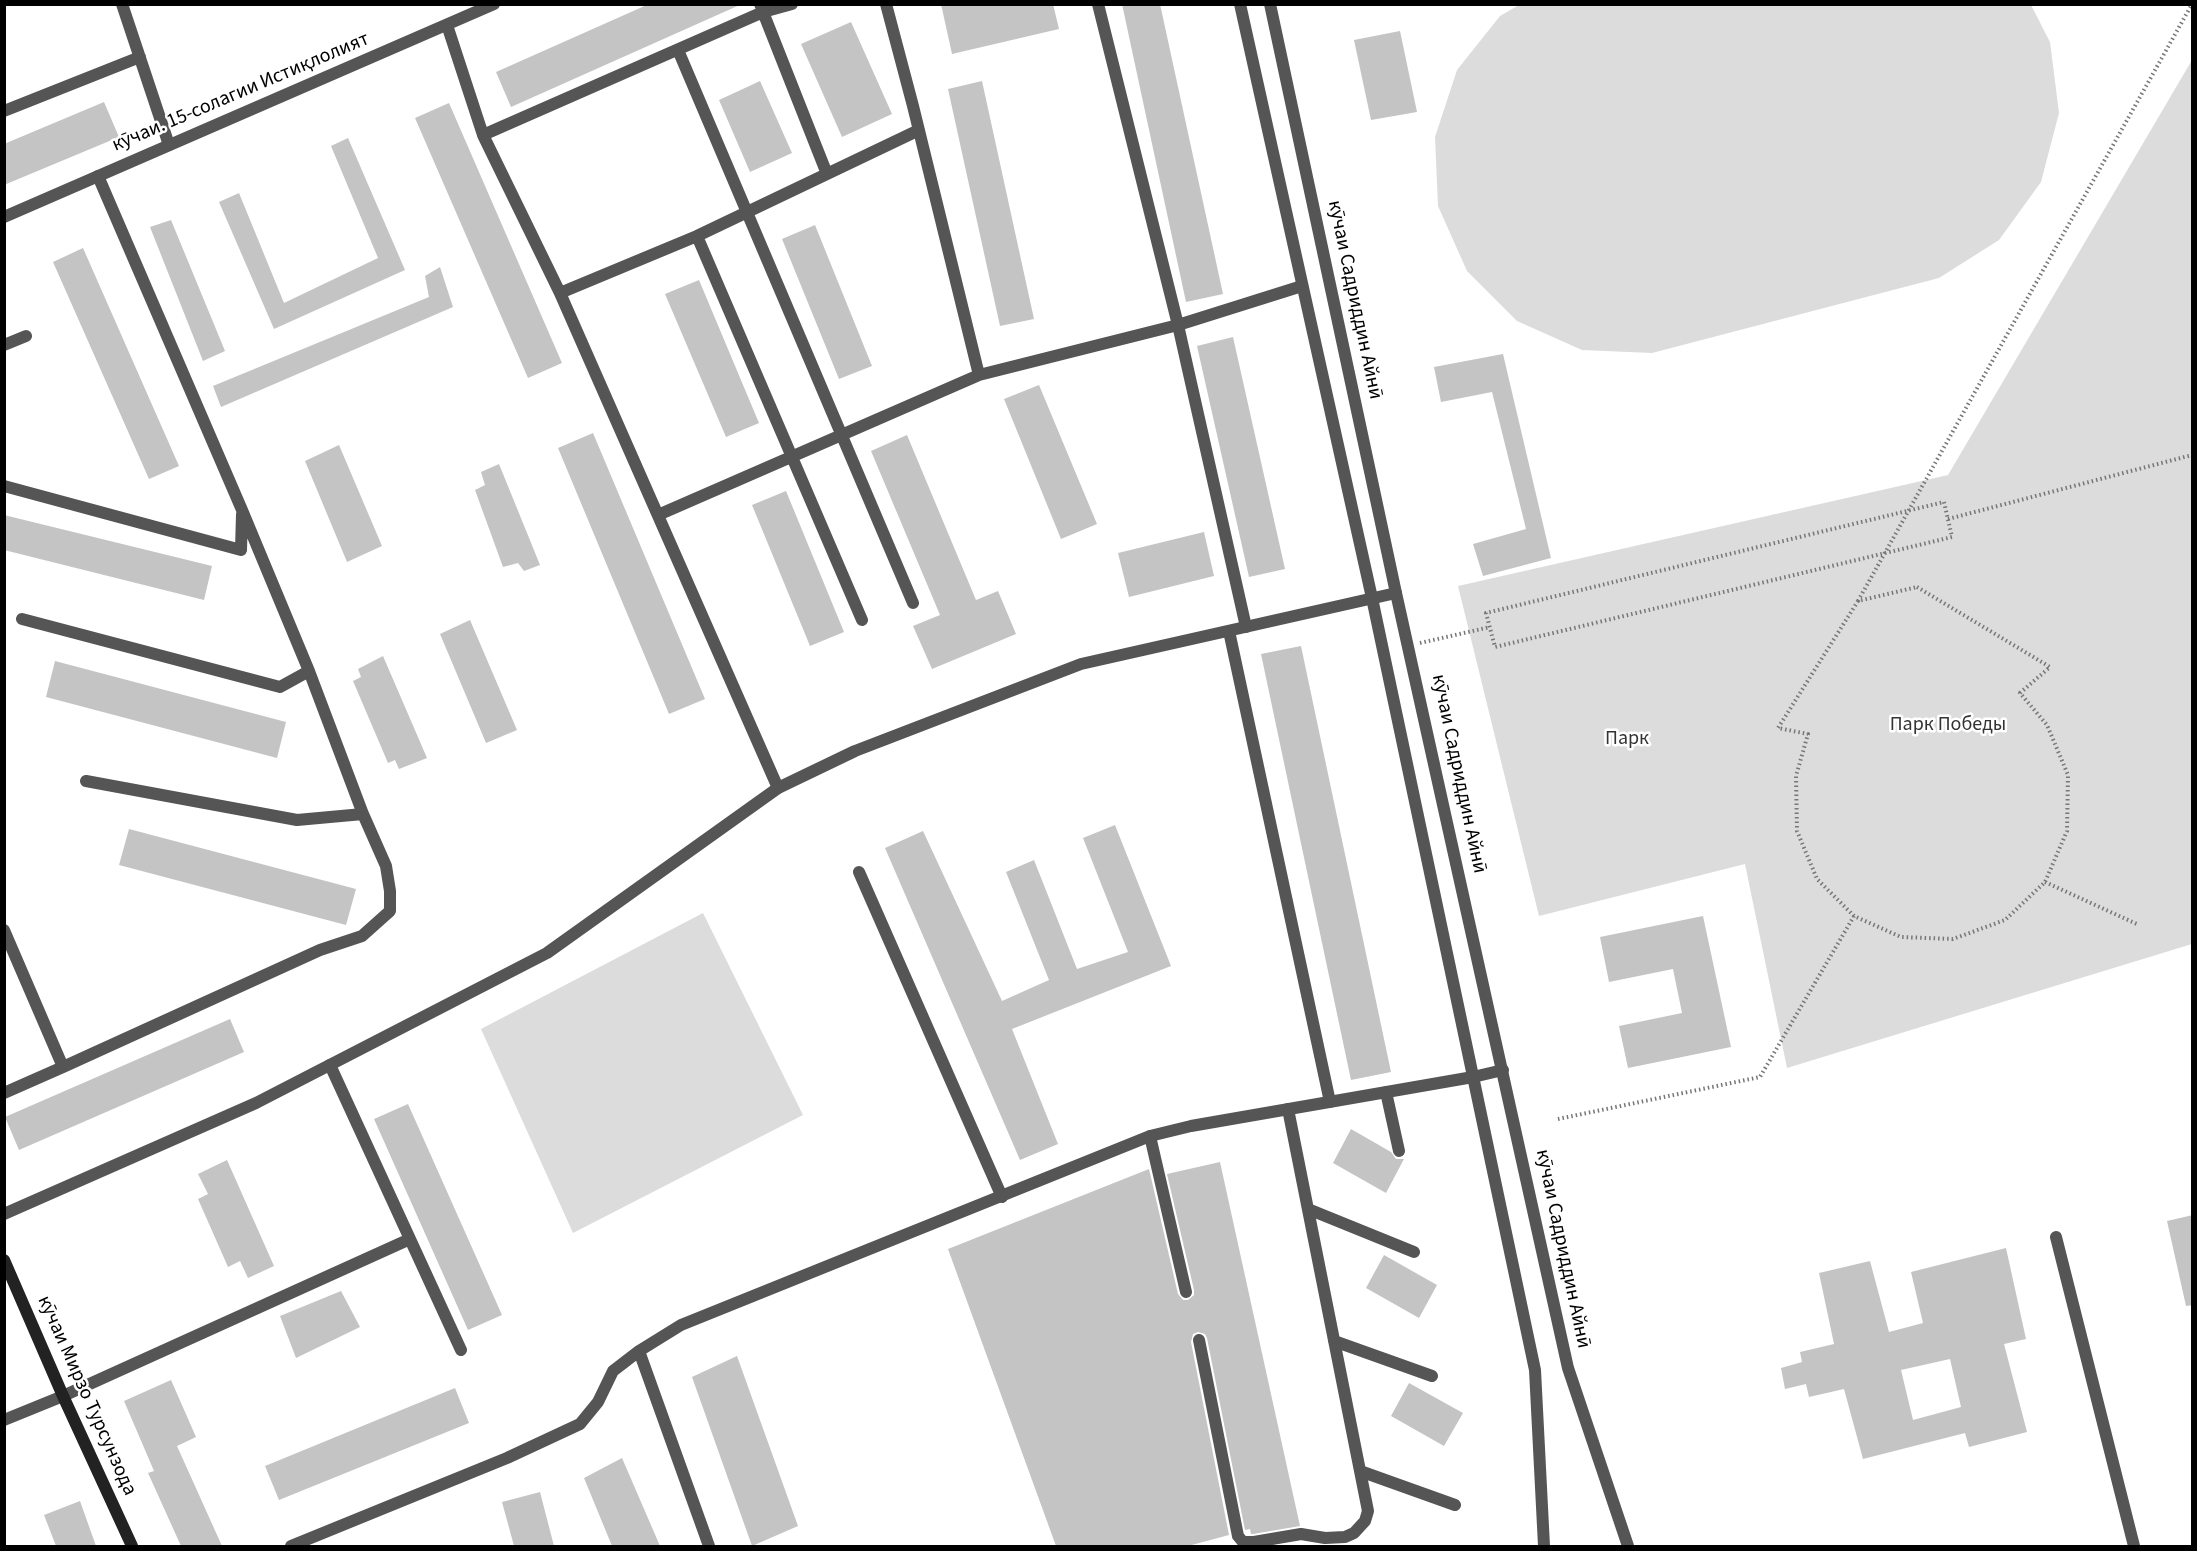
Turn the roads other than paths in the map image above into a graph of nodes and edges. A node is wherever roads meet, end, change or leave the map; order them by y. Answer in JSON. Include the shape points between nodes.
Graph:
{"nodes":[{"id":1,"x":122,"y":4,"type":"edge"},
{"id":2,"x":494,"y":4,"type":"edge"},
{"id":3,"x":792,"y":4,"type":"edge"},
{"id":4,"x":886,"y":4,"type":"edge"},
{"id":5,"x":1098,"y":4,"type":"edge"},
{"id":6,"x":1240,"y":4,"type":"edge"},
{"id":7,"x":1270,"y":4,"type":"edge"},
{"id":8,"x":762,"y":8,"type":"edge"},
{"id":9,"x":447,"y":25,"type":"junction"},
{"id":10,"x":678,"y":50,"type":"junction"},
{"id":11,"x":140,"y":57,"type":"junction"},
{"id":12,"x":4,"y":111,"type":"edge"},
{"id":13,"x":919,"y":130,"type":"junction"},
{"id":14,"x":483,"y":135,"type":"junction"},
{"id":15,"x":170,"y":145,"type":"junction"},
{"id":16,"x":827,"y":174,"type":"junction"},
{"id":17,"x":98,"y":176,"type":"junction"},
{"id":18,"x":747,"y":212,"type":"junction"},
{"id":19,"x":4,"y":217,"type":"edge"},
{"id":20,"x":697,"y":236,"type":"junction"},
{"id":21,"x":1302,"y":286,"type":"junction"},
{"id":22,"x":560,"y":293,"type":"junction"},
{"id":23,"x":1178,"y":325,"type":"junction"},
{"id":24,"x":26,"y":336,"type":"dead end"},
{"id":25,"x":4,"y":345,"type":"edge"},
{"id":26,"x":979,"y":375,"type":"junction"},
{"id":27,"x":843,"y":435,"type":"junction"},
{"id":28,"x":793,"y":457,"type":"junction"},
{"id":29,"x":4,"y":486,"type":"edge"},
{"id":30,"x":242,"y":510,"type":"junction"},
{"id":31,"x":658,"y":515,"type":"junction"},
{"id":32,"x":1396,"y":593,"type":"junction"},
{"id":33,"x":1372,"y":598,"type":"junction"},
{"id":34,"x":913,"y":603,"type":"dead end"},
{"id":35,"x":22,"y":619,"type":"dead end"},
{"id":36,"x":862,"y":620,"type":"dead end"},
{"id":37,"x":1246,"y":627,"type":"junction"},
{"id":38,"x":1229,"y":631,"type":"junction"},
{"id":39,"x":309,"y":671,"type":"junction"},
{"id":40,"x":86,"y":780,"type":"dead end"},
{"id":41,"x":778,"y":788,"type":"junction"},
{"id":42,"x":363,"y":814,"type":"junction"},
{"id":43,"x":859,"y":873,"type":"dead end"},
{"id":44,"x":4,"y":930,"type":"edge"},
{"id":45,"x":330,"y":1065,"type":"junction"},
{"id":46,"x":63,"y":1066,"type":"junction"},
{"id":47,"x":1503,"y":1070,"type":"junction"},
{"id":48,"x":1473,"y":1077,"type":"junction"},
{"id":49,"x":1386,"y":1092,"type":"junction"},
{"id":50,"x":4,"y":1093,"type":"edge"},
{"id":51,"x":1330,"y":1102,"type":"junction"},
{"id":52,"x":1288,"y":1109,"type":"junction"},
{"id":53,"x":1150,"y":1136,"type":"junction"},
{"id":54,"x":1399,"y":1151,"type":"dead end"},
{"id":55,"x":1002,"y":1197,"type":"junction"},
{"id":56,"x":1308,"y":1209,"type":"junction"},
{"id":57,"x":4,"y":1214,"type":"edge"},
{"id":58,"x":2056,"y":1237,"type":"dead end"},
{"id":59,"x":410,"y":1239,"type":"junction"},
{"id":60,"x":1414,"y":1252,"type":"dead end"},
{"id":61,"x":4,"y":1260,"type":"edge"},
{"id":62,"x":1186,"y":1293,"type":"dead end"},
{"id":63,"x":1199,"y":1340,"type":"dead end"},
{"id":64,"x":1334,"y":1341,"type":"junction"},
{"id":65,"x":461,"y":1350,"type":"dead end"},
{"id":66,"x":639,"y":1351,"type":"junction"},
{"id":67,"x":1432,"y":1376,"type":"dead end"},
{"id":68,"x":63,"y":1396,"type":"junction"},
{"id":69,"x":4,"y":1420,"type":"edge"},
{"id":70,"x":1360,"y":1471,"type":"junction"},
{"id":71,"x":1455,"y":1505,"type":"dead end"},
{"id":72,"x":132,"y":1546,"type":"edge"},
{"id":73,"x":291,"y":1546,"type":"edge"},
{"id":74,"x":709,"y":1546,"type":"edge"},
{"id":75,"x":1544,"y":1546,"type":"edge"},
{"id":76,"x":1628,"y":1546,"type":"edge"},
{"id":77,"x":2134,"y":1546,"type":"edge"}],
"edges":[{"from":1,"to":11,"type":"street"},
{"from":2,"to":9,"type":"street","name":"кӯчаи. 15-солагии Истиқлолият"},
{"from":3,"to":8,"type":"street"},
{"from":4,"to":13,"type":"street"},
{"from":5,"to":23,"type":"street"},
{"from":6,"to":21,"type":"street"},
{"from":7,"to":32,"type":"street","name":"кӯчаи Садриддин Айнӣ"},
{"from":8,"to":10,"type":"street"},
{"from":8,"to":16,"type":"street"},
{"from":9,"to":14,"type":"street"},
{"from":9,"to":15,"type":"street","name":"кӯчаи. 15-солагии Истиқлолият"},
{"from":10,"to":14,"type":"street"},
{"from":10,"to":18,"type":"street"},
{"from":11,"to":12,"type":"street"},
{"from":11,"to":15,"type":"street"},
{"from":13,"to":16,"type":"street"},
{"from":13,"to":26,"type":"street"},
{"from":14,"to":22,"type":"street"},
{"from":15,"to":17,"type":"street","name":"кӯчаи. 15-солагии Истиқлолият"},
{"from":16,"to":18,"type":"street"},
{"from":17,"to":19,"type":"street","name":"кӯчаи. 15-солагии Истиқлолият"},
{"from":17,"to":30,"type":"street"},
{"from":18,"to":20,"type":"street"},
{"from":18,"to":27,"type":"street"},
{"from":20,"to":22,"type":"street"},
{"from":20,"to":28,"type":"street"},
{"from":21,"to":23,"type":"street"},
{"from":21,"to":33,"type":"street"},
{"from":22,"to":31,"type":"street"},
{"from":23,"to":26,"type":"street"},
{"from":23,"to":37,"type":"street"},
{"from":24,"to":25,"type":"street"},
{"from":26,"to":27,"type":"street"},
{"from":27,"to":28,"type":"street"},
{"from":27,"to":34,"type":"street"},
{"from":28,"to":31,"type":"street"},
{"from":28,"to":36,"type":"street"},
{"from":29,"to":30,"type":"street","via":[[241,550]]},
{"from":30,"to":39,"type":"street"},
{"from":31,"to":41,"type":"street"},
{"from":32,"to":33,"type":"street"},
{"from":32,"to":47,"type":"street","name":"кӯчаи Садриддин Айнӣ"},
{"from":33,"to":37,"type":"street"},
{"from":33,"to":48,"type":"street"},
{"from":35,"to":39,"type":"street","via":[[280,687]]},
{"from":37,"to":38,"type":"street"},
{"from":38,"to":41,"type":"street","via":[[1081,664],[855,751]]},
{"from":38,"to":51,"type":"street"},
{"from":39,"to":42,"type":"street"},
{"from":40,"to":42,"type":"street","via":[[297,820]]},
{"from":41,"to":45,"type":"street","via":[[547,953]]},
{"from":42,"to":46,"type":"street","via":[[386,866],[390,911],[362,936],[320,950]]},
{"from":43,"to":55,"type":"street"},
{"from":44,"to":46,"type":"street"},
{"from":45,"to":57,"type":"street","via":[[256,1103]]},
{"from":45,"to":59,"type":"street"},
{"from":46,"to":50,"type":"street"},
{"from":47,"to":48,"type":"street"},
{"from":47,"to":76,"type":"street","name":"кӯчаи Садриддин Айнӣ","via":[[1568,1368]]},
{"from":48,"to":49,"type":"street"},
{"from":48,"to":75,"type":"street","via":[[1535,1370]]},
{"from":49,"to":51,"type":"street"},
{"from":49,"to":54,"type":"street"},
{"from":51,"to":52,"type":"street"},
{"from":52,"to":53,"type":"street"},
{"from":52,"to":56,"type":"street"},
{"from":53,"to":55,"type":"street"},
{"from":53,"to":62,"type":"street"},
{"from":55,"to":66,"type":"street","via":[[681,1325]]},
{"from":56,"to":60,"type":"street"},
{"from":56,"to":64,"type":"street"},
{"from":58,"to":77,"type":"street"},
{"from":59,"to":65,"type":"street"},
{"from":59,"to":68,"type":"street"},
{"from":61,"to":68,"type":"main road","name":"кӯчаи Мирзо Турсунзода"},
{"from":63,"to":70,"type":"street","via":[[1235,1524],[1243,1542],[1301,1534],[1325,1538],[1354,1533],[1368,1511]]},
{"from":64,"to":67,"type":"street"},
{"from":64,"to":70,"type":"street"},
{"from":66,"to":73,"type":"street","via":[[613,1371],[598,1402],[580,1424]]},
{"from":66,"to":74,"type":"street"},
{"from":68,"to":69,"type":"street"},
{"from":68,"to":72,"type":"main road","name":"кӯчаи Мирзо Турсунзода"},
{"from":70,"to":71,"type":"street"}]}
